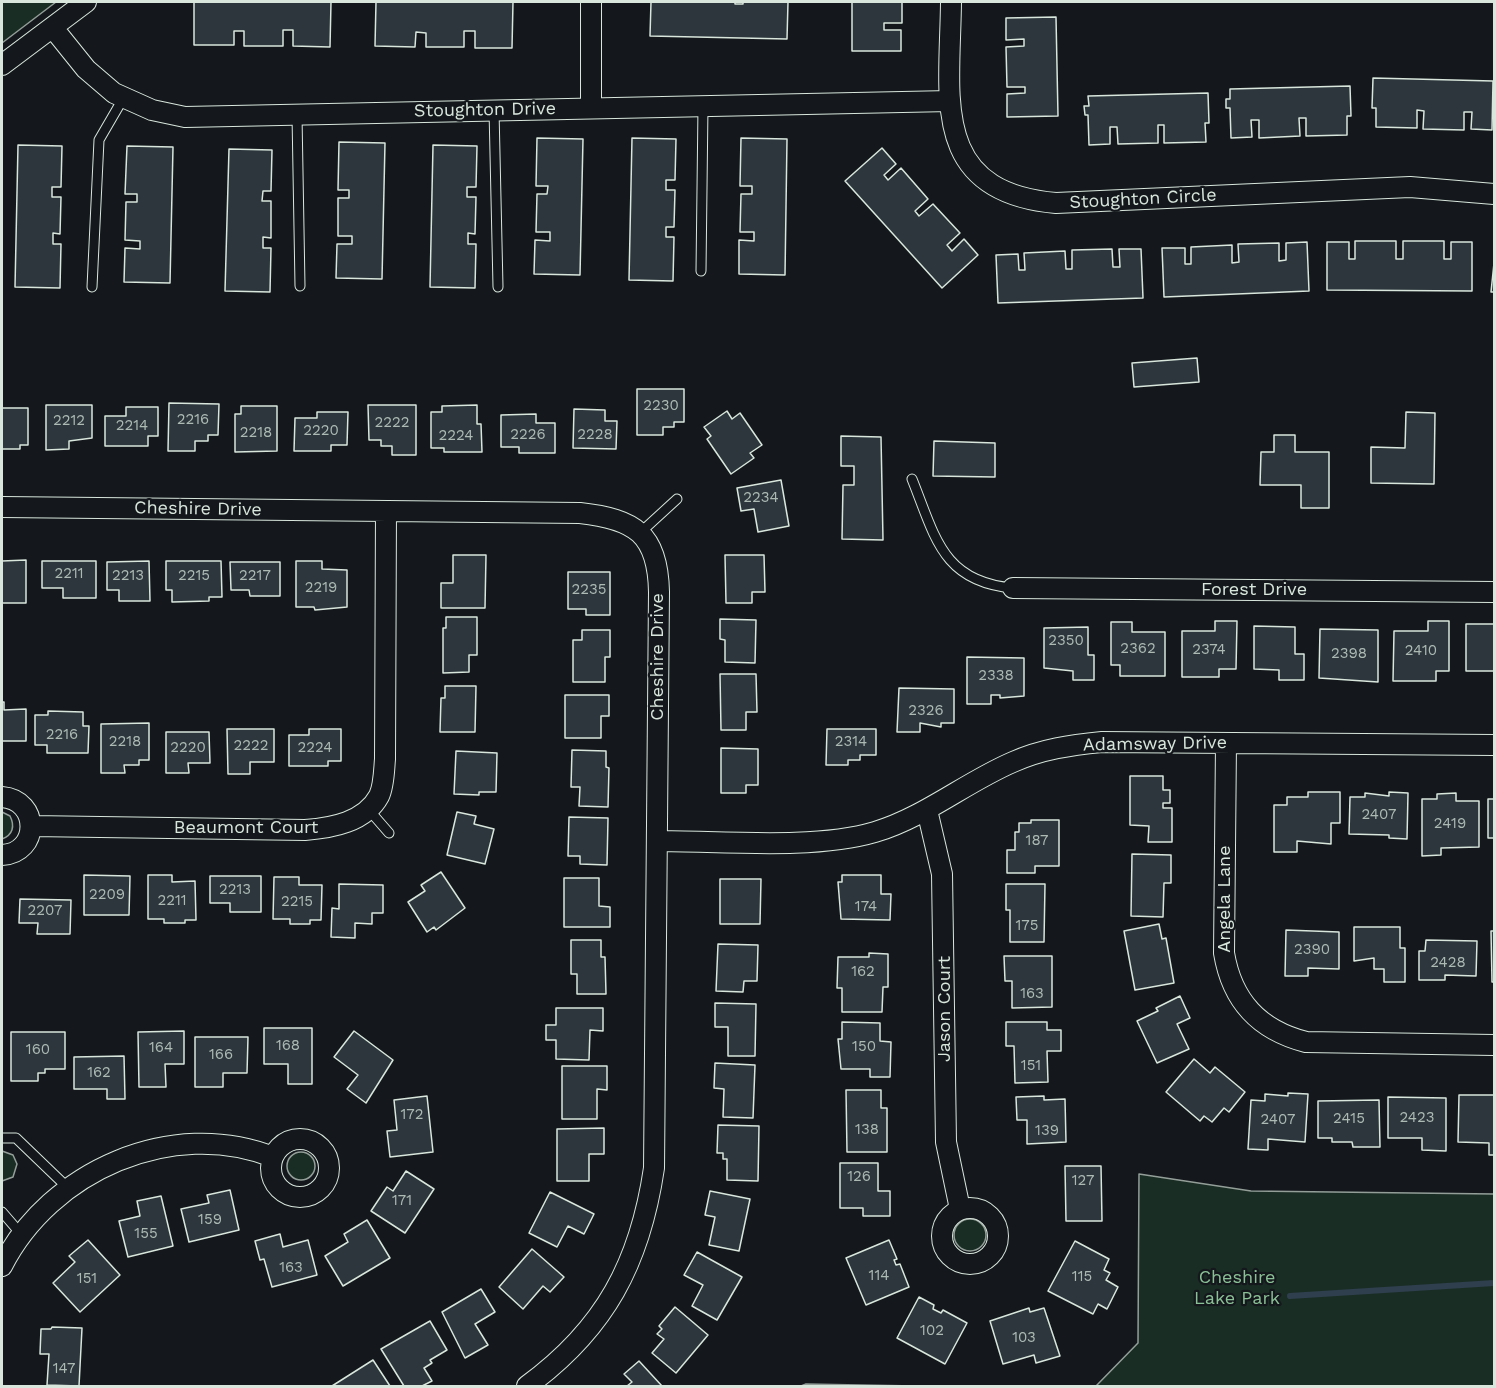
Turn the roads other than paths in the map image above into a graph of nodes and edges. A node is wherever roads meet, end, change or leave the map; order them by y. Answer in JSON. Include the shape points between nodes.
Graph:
{"nodes":[{"id":1,"x":86,"y":2,"type":"edge"},
{"id":2,"x":591,"y":2,"type":"edge"},
{"id":3,"x":951,"y":2,"type":"edge"},
{"id":4,"x":53,"y":28,"type":"junction"},
{"id":5,"x":2,"y":65,"type":"edge"},
{"id":6,"x":124,"y":97,"type":"junction"},
{"id":7,"x":950,"y":101,"type":"junction"},
{"id":8,"x":703,"y":105,"type":"junction"},
{"id":9,"x":591,"y":107,"type":"junction"},
{"id":10,"x":494,"y":110,"type":"junction"},
{"id":11,"x":297,"y":115,"type":"junction"},
{"id":12,"x":1494,"y":194,"type":"edge"},
{"id":13,"x":701,"y":271,"type":"dead end"},
{"id":14,"x":300,"y":286,"type":"dead end"},
{"id":15,"x":92,"y":287,"type":"dead end"},
{"id":16,"x":498,"y":287,"type":"dead end"},
{"id":17,"x":912,"y":479,"type":"dead end"},
{"id":18,"x":677,"y":499,"type":"dead end"},
{"id":19,"x":2,"y":507,"type":"edge"},
{"id":20,"x":386,"y":512,"type":"junction"},
{"id":21,"x":641,"y":532,"type":"junction"},
{"id":22,"x":1014,"y":588,"type":"joint"},
{"id":23,"x":1494,"y":592,"type":"edge"},
{"id":24,"x":1226,"y":743,"type":"junction"},
{"id":25,"x":1494,"y":745,"type":"edge"},
{"id":26,"x":2,"y":797,"type":"edge"},
{"id":27,"x":369,"y":810,"type":"junction"},
{"id":28,"x":927,"y":810,"type":"junction"},
{"id":29,"x":32,"y":826,"type":"junction"},
{"id":30,"x":389,"y":833,"type":"dead end"},
{"id":31,"x":657,"y":841,"type":"junction"},
{"id":32,"x":2,"y":855,"type":"edge"},
{"id":33,"x":1494,"y":1045,"type":"edge"},
{"id":34,"x":2,"y":1138,"type":"edge"},
{"id":35,"x":273,"y":1157,"type":"dead end"},
{"id":36,"x":68,"y":1188,"type":"junction"},
{"id":37,"x":960,"y":1209,"type":"dead end"},
{"id":38,"x":2,"y":1212,"type":"edge"},
{"id":39,"x":21,"y":1234,"type":"junction"},
{"id":40,"x":2,"y":1266,"type":"edge"},
{"id":41,"x":526,"y":1386,"type":"edge"}],
"edges":[{"from":1,"to":4,"type":"street"},
{"from":2,"to":9,"type":"street"},
{"from":3,"to":7,"type":"street","name":"Stoughton Circle"},
{"from":4,"to":5,"type":"street"},
{"from":4,"to":6,"type":"street","name":"Stoughton Drive","via":[[86,69]]},
{"from":6,"to":11,"type":"street","name":"Stoughton Drive","via":[[152,110],[185,117]]},
{"from":6,"to":15,"type":"lane","via":[[99,140]]},
{"from":7,"to":8,"type":"street","name":"Stoughton Drive"},
{"from":7,"to":12,"type":"street","name":"Stoughton Circle","via":[[953,132],[962,154],[994,187],[1024,200],[1056,203],[1410,187]]},
{"from":8,"to":9,"type":"street","name":"Stoughton Drive"},
{"from":8,"to":13,"type":"lane"},
{"from":9,"to":10,"type":"street","name":"Stoughton Drive"},
{"from":10,"to":11,"type":"street","name":"Stoughton Drive"},
{"from":10,"to":16,"type":"lane"},
{"from":11,"to":14,"type":"lane"},
{"from":17,"to":22,"type":"lane","via":[[935,537],[957,569],[993,586]]},
{"from":18,"to":21,"type":"lane"},
{"from":19,"to":20,"type":"street","name":"Cheshire Drive"},
{"from":20,"to":21,"type":"street","name":"Cheshire Drive","via":[[580,513],[609,516]]},
{"from":20,"to":27,"type":"street","via":[[385,759],[380,794]]},
{"from":21,"to":31,"type":"street","name":"Cheshire Drive","via":[[654,550],[658,571]]},
{"from":22,"to":23,"type":"street","name":"Forest Drive"},
{"from":24,"to":25,"type":"street","name":"Adamsway Drive"},
{"from":24,"to":28,"type":"street","name":"Adamsway Drive","via":[[1102,742],[1064,746],[1015,761]]},
{"from":24,"to":33,"type":"street","name":"Angela Lane","via":[[1224,953],[1233,985],[1252,1016],[1282,1034],[1306,1042]]},
{"from":26,"to":29,"type":"street","via":[[26,808]]},
{"from":27,"to":29,"type":"street","name":"Beaumont Court","via":[[331,828],[305,830]]},
{"from":27,"to":30,"type":"lane"},
{"from":28,"to":31,"type":"street","name":"Adamsway Drive","via":[[874,832],[828,841]]},
{"from":28,"to":37,"type":"street","name":"Jason Court","via":[[944,890],[946,1142]]},
{"from":29,"to":32,"type":"street","via":[[25,844]]},
{"from":31,"to":41,"type":"street","name":"Cheshire Drive","via":[[654,1168],[648,1209],[630,1262],[613,1296],[569,1354]]},
{"from":34,"to":36,"type":"lane","via":[[16,1138]]},
{"from":35,"to":36,"type":"street","via":[[224,1144],[170,1146],[118,1160]]},
{"from":36,"to":39,"type":"street"},
{"from":38,"to":39,"type":"lane"},
{"from":39,"to":40,"type":"street"}]}
